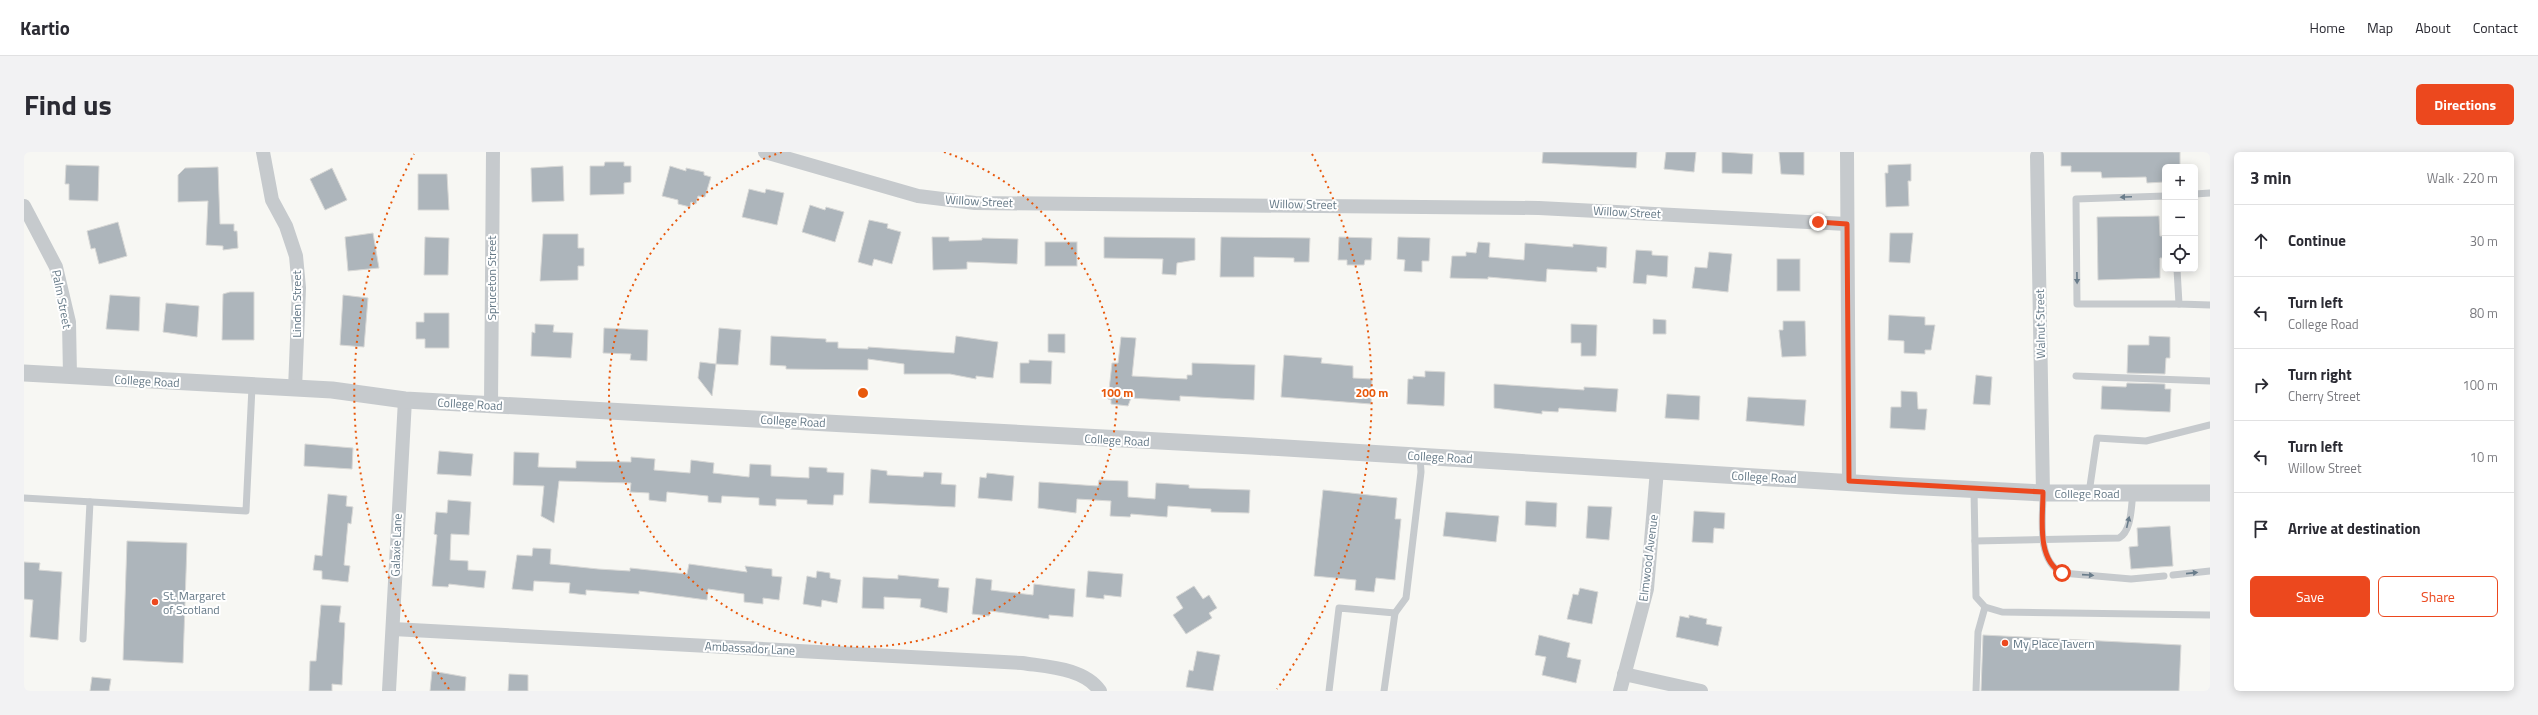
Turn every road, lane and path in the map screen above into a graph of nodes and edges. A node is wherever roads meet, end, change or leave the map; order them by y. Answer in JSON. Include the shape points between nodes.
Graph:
{"nodes":[{"id":1,"x":263,"y":152,"type":"edge"},
{"id":2,"x":493,"y":152,"type":"edge"},
{"id":3,"x":765,"y":152,"type":"edge"},
{"id":4,"x":1847,"y":152,"type":"edge"},
{"id":5,"x":2036,"y":156,"type":"dead end"},
{"id":6,"x":2210,"y":193,"type":"edge"},
{"id":7,"x":2198,"y":194,"type":"edge"},
{"id":8,"x":2162,"y":196,"type":"edge"},
{"id":9,"x":24,"y":206,"type":"edge"},
{"id":10,"x":1847,"y":224,"type":"junction"},
{"id":11,"x":2177,"y":272,"type":"edge"},
{"id":12,"x":2179,"y":304,"type":"junction"},
{"id":13,"x":2210,"y":304,"type":"edge"},
{"id":14,"x":24,"y":374,"type":"edge"},
{"id":15,"x":70,"y":376,"type":"junction"},
{"id":16,"x":2076,"y":376,"type":"dead end"},
{"id":17,"x":2210,"y":381,"type":"edge"},
{"id":18,"x":252,"y":387,"type":"junction"},
{"id":19,"x":295,"y":390,"type":"junction"},
{"id":20,"x":405,"y":400,"type":"junction"},
{"id":21,"x":491,"y":405,"type":"junction"},
{"id":22,"x":2210,"y":425,"type":"edge"},
{"id":23,"x":1420,"y":456,"type":"junction"},
{"id":24,"x":1657,"y":470,"type":"junction"},
{"id":25,"x":1849,"y":481,"type":"junction"},
{"id":26,"x":1974,"y":490,"type":"junction"},
{"id":27,"x":2043,"y":492,"type":"junction"},
{"id":28,"x":2089,"y":493,"type":"junction"},
{"id":29,"x":2133,"y":493,"type":"junction"},
{"id":30,"x":2210,"y":493,"type":"edge"},
{"id":31,"x":24,"y":498,"type":"edge"},
{"id":32,"x":90,"y":502,"type":"junction"},
{"id":33,"x":2043,"y":540,"type":"junction"},
{"id":34,"x":1975,"y":541,"type":"junction"},
{"id":35,"x":2210,"y":571,"type":"edge"},
{"id":36,"x":2173,"y":575,"type":"dead end"},
{"id":37,"x":2164,"y":576,"type":"dead end"},
{"id":38,"x":1985,"y":607,"type":"junction"},
{"id":39,"x":1395,"y":613,"type":"junction"},
{"id":40,"x":2210,"y":616,"type":"edge"},
{"id":41,"x":393,"y":629,"type":"junction"},
{"id":42,"x":83,"y":639,"type":"dead end"},
{"id":43,"x":1624,"y":674,"type":"junction"},
{"id":44,"x":389,"y":691,"type":"edge"},
{"id":45,"x":1100,"y":691,"type":"edge"},
{"id":46,"x":1329,"y":691,"type":"edge"},
{"id":47,"x":1384,"y":691,"type":"edge"},
{"id":48,"x":1620,"y":691,"type":"edge"},
{"id":49,"x":1701,"y":691,"type":"edge"},
{"id":50,"x":1976,"y":691,"type":"edge"}],
"edges":[{"from":1,"to":19,"type":"street","name":"Linden Street","via":[[272,200],[286,226],[296,256],[299,288]]},
{"from":2,"to":21,"type":"street","name":"Spruceton Street"},
{"from":3,"to":10,"type":"street","name":"Willow Street","via":[[918,196],[975,203],[1539,208]]},
{"from":4,"to":10,"type":"street"},
{"from":5,"to":27,"type":"street","name":"Walnut Street"},
{"from":6,"to":7,"type":"lane"},
{"from":8,"to":12,"type":"lane","one_way":true,"via":[[2076,199],[2077,304]]},
{"from":9,"to":15,"type":"street","name":"Palm Street","via":[[56,267],[69,322]]},
{"from":10,"to":25,"type":"street"},
{"from":11,"to":12,"type":"lane"},
{"from":12,"to":13,"type":"lane"},
{"from":14,"to":15,"type":"street","name":"College Road"},
{"from":15,"to":18,"type":"street","name":"College Road"},
{"from":16,"to":17,"type":"lane"},
{"from":18,"to":19,"type":"street","name":"College Road"},
{"from":18,"to":32,"type":"lane","via":[[246,511]]},
{"from":19,"to":20,"type":"street","name":"College Road","via":[[332,390]]},
{"from":20,"to":21,"type":"street","name":"College Road"},
{"from":20,"to":41,"type":"street","name":"Galaxie Lane"},
{"from":21,"to":23,"type":"street","name":"College Road"},
{"from":22,"to":28,"type":"lane","via":[[2146,441],[2097,438]]},
{"from":23,"to":24,"type":"street","name":"College Road"},
{"from":23,"to":39,"type":"lane","via":[[1421,472],[1406,598]]},
{"from":24,"to":25,"type":"street","name":"College Road"},
{"from":24,"to":43,"type":"street","name":"Elmwood Avenue","via":[[1647,589]]},
{"from":25,"to":26,"type":"street","name":"College Road"},
{"from":26,"to":27,"type":"street","name":"College Road"},
{"from":26,"to":34,"type":"lane"},
{"from":27,"to":28,"type":"street","name":"College Road"},
{"from":27,"to":33,"type":"lane"},
{"from":28,"to":29,"type":"street","name":"College Road"},
{"from":29,"to":30,"type":"street","name":"College Road"},
{"from":33,"to":29,"type":"lane","one_way":true,"via":[[2124,536]]},
{"from":31,"to":32,"type":"lane"},
{"from":32,"to":42,"type":"lane"},
{"from":33,"to":34,"type":"lane"},
{"from":33,"to":37,"type":"lane","one_way":true,"via":[[2048,560],[2054,569],[2062,573],[2131,579]]},
{"from":34,"to":38,"type":"lane","via":[[1976,597]]},
{"from":36,"to":35,"type":"lane","one_way":true},
{"from":38,"to":40,"type":"lane","via":[[2002,612]]},
{"from":38,"to":50,"type":"lane","via":[[1978,632]]},
{"from":39,"to":46,"type":"lane","via":[[1339,608]]},
{"from":39,"to":47,"type":"lane"},
{"from":41,"to":44,"type":"street","name":"Galaxie Lane"},
{"from":41,"to":45,"type":"street","name":"Ambassador Lane","via":[[1022,663],[1067,669],[1096,684]]},
{"from":43,"to":48,"type":"street","name":"Elmwood Avenue"},
{"from":43,"to":49,"type":"street"}]}
